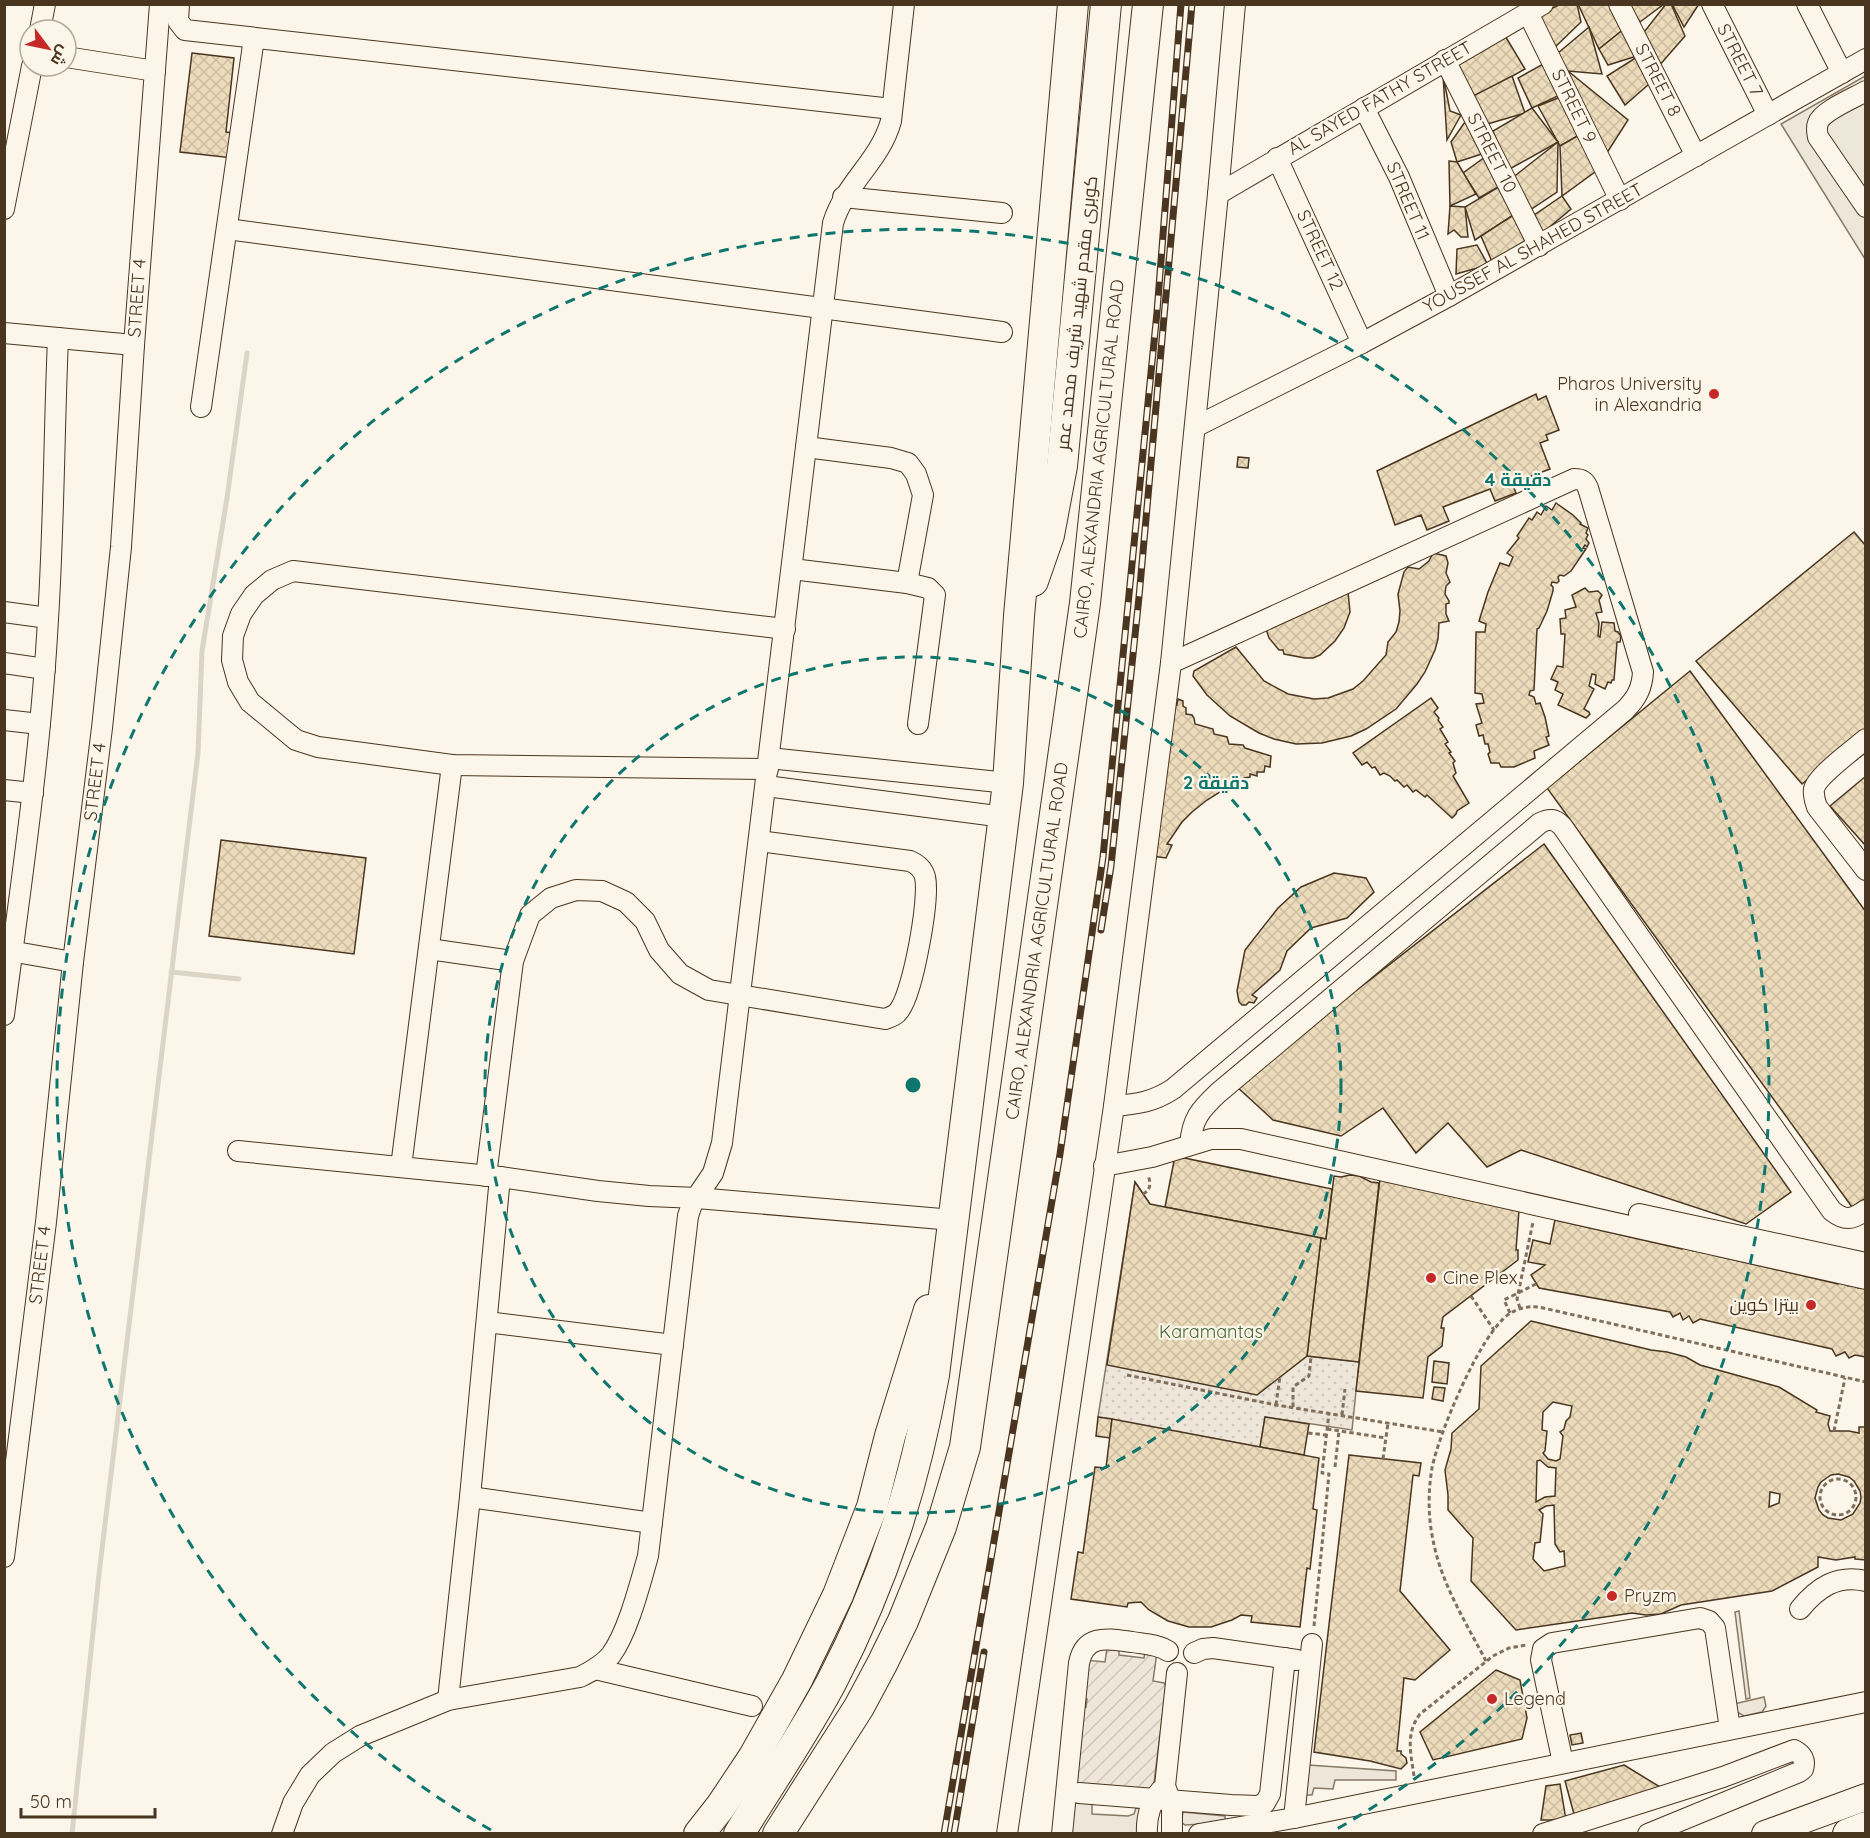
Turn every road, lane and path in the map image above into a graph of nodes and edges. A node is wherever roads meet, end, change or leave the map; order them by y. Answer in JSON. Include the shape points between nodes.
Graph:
{"nodes":[{"id":1,"x":160,"y":4,"type":"edge"},
{"id":2,"x":179,"y":4,"type":"edge"},
{"id":3,"x":904,"y":4,"type":"edge"},
{"id":4,"x":1073,"y":4,"type":"edge"},
{"id":5,"x":1107,"y":4,"type":"edge"},
{"id":6,"x":1148,"y":4,"type":"edge"},
{"id":7,"x":1235,"y":4,"type":"edge"},
{"id":8,"x":1619,"y":4,"type":"edge"},
{"id":9,"x":1712,"y":4,"type":"edge"},
{"id":10,"x":1807,"y":4,"type":"edge"},
{"id":11,"x":1536,"y":9,"type":"edge"},
{"id":12,"x":255,"y":38,"type":"junction"},
{"id":13,"x":78,"y":59,"type":"edge"},
{"id":14,"x":1866,"y":59,"type":"edge"},
{"id":15,"x":1445,"y":60,"type":"junction"},
{"id":16,"x":155,"y":71,"type":"junction"},
{"id":17,"x":1842,"y":73,"type":"junction"},
{"id":18,"x":30,"y":78,"type":"edge"},
{"id":19,"x":1866,"y":91,"type":"edge"},
{"id":20,"x":1364,"y":108,"type":"junction"},
{"id":21,"x":892,"y":109,"type":"junction"},
{"id":22,"x":1768,"y":115,"type":"junction"},
{"id":23,"x":1696,"y":156,"type":"junction"},
{"id":24,"x":1277,"y":158,"type":"junction"},
{"id":25,"x":1218,"y":194,"type":"junction"},
{"id":26,"x":843,"y":197,"type":"junction"},
{"id":27,"x":1620,"y":200,"type":"junction"},
{"id":28,"x":1866,"y":207,"type":"edge"},
{"id":29,"x":4,"y":209,"type":"edge"},
{"id":30,"x":1002,"y":213,"type":"dead end"},
{"id":31,"x":227,"y":229,"type":"junction"},
{"id":32,"x":1539,"y":246,"type":"junction"},
{"id":33,"x":1449,"y":296,"type":"junction"},
{"id":34,"x":823,"y":308,"type":"junction"},
{"id":35,"x":1002,"y":332,"type":"dead end"},
{"id":36,"x":4,"y":333,"type":"edge"},
{"id":37,"x":58,"y":338,"type":"junction"},
{"id":38,"x":1362,"y":343,"type":"junction"},
{"id":39,"x":134,"y":345,"type":"junction"},
{"id":40,"x":201,"y":407,"type":"dead end"},
{"id":41,"x":1195,"y":427,"type":"junction"},
{"id":42,"x":806,"y":447,"type":"junction"},
{"id":43,"x":792,"y":569,"type":"junction"},
{"id":44,"x":907,"y":583,"type":"junction"},
{"id":45,"x":4,"y":612,"type":"edge"},
{"id":46,"x":1019,"y":616,"type":"junction"},
{"id":47,"x":48,"y":618,"type":"junction"},
{"id":48,"x":784,"y":629,"type":"junction"},
{"id":49,"x":4,"y":663,"type":"edge"},
{"id":50,"x":1171,"y":663,"type":"junction"},
{"id":51,"x":45,"y":669,"type":"junction"},
{"id":52,"x":4,"y":720,"type":"edge"},
{"id":53,"x":40,"y":724,"type":"junction"},
{"id":54,"x":918,"y":724,"type":"dead end"},
{"id":55,"x":1866,"y":740,"type":"edge"},
{"id":56,"x":452,"y":765,"type":"junction"},
{"id":57,"x":767,"y":771,"type":"junction"},
{"id":58,"x":1008,"y":783,"type":"junction"},
{"id":59,"x":4,"y":790,"type":"edge"},
{"id":60,"x":33,"y":793,"type":"junction"},
{"id":61,"x":1004,"y":817,"type":"junction"},
{"id":62,"x":759,"y":841,"type":"junction"},
{"id":63,"x":1866,"y":870,"type":"edge"},
{"id":64,"x":429,"y":949,"type":"junction"},
{"id":65,"x":8,"y":951,"type":"edge"},
{"id":66,"x":513,"y":961,"type":"junction"},
{"id":67,"x":73,"y":962,"type":"junction"},
{"id":68,"x":740,"y":996,"type":"junction"},
{"id":69,"x":4,"y":1015,"type":"edge"},
{"id":70,"x":1114,"y":1106,"type":"junction"},
{"id":71,"x":1191,"y":1138,"type":"junction"},
{"id":72,"x":238,"y":1151,"type":"dead end"},
{"id":73,"x":1105,"y":1160,"type":"junction"},
{"id":74,"x":401,"y":1167,"type":"junction"},
{"id":75,"x":493,"y":1176,"type":"junction"},
{"id":76,"x":697,"y":1198,"type":"junction"},
{"id":77,"x":1532,"y":1206,"type":"junction"},
{"id":78,"x":1866,"y":1210,"type":"edge"},
{"id":79,"x":953,"y":1220,"type":"junction"},
{"id":80,"x":949,"y":1254,"type":"junction"},
{"id":81,"x":1866,"y":1263,"type":"edge"},
{"id":82,"x":1866,"y":1279,"type":"edge"},
{"id":83,"x":1536,"y":1284,"type":"dead end"},
{"id":84,"x":1471,"y":1296,"type":"dead end"},
{"id":85,"x":1520,"y":1309,"type":"junction"},
{"id":86,"x":1510,"y":1313,"type":"junction"},
{"id":87,"x":486,"y":1322,"type":"junction"},
{"id":88,"x":1494,"y":1330,"type":"junction"},
{"id":89,"x":673,"y":1345,"type":"junction"},
{"id":90,"x":1311,"y":1357,"type":"dead end"},
{"id":91,"x":1127,"y":1375,"type":"dead end"},
{"id":92,"x":1280,"y":1376,"type":"dead end"},
{"id":93,"x":1845,"y":1378,"type":"junction"},
{"id":94,"x":1866,"y":1382,"type":"edge"},
{"id":95,"x":1345,"y":1389,"type":"dead end"},
{"id":96,"x":1276,"y":1405,"type":"junction"},
{"id":97,"x":1293,"y":1407,"type":"junction"},
{"id":98,"x":1329,"y":1413,"type":"junction"},
{"id":99,"x":1342,"y":1415,"type":"junction"},
{"id":100,"x":1388,"y":1423,"type":"junction"},
{"id":101,"x":1327,"y":1430,"type":"junction"},
{"id":102,"x":1339,"y":1431,"type":"junction"},
{"id":103,"x":1834,"y":1431,"type":"dead end"},
{"id":104,"x":1443,"y":1432,"type":"junction"},
{"id":105,"x":1308,"y":1433,"type":"dead end"},
{"id":106,"x":1326,"y":1435,"type":"junction"},
{"id":107,"x":1386,"y":1438,"type":"junction"},
{"id":108,"x":1383,"y":1459,"type":"dead end"},
{"id":109,"x":1335,"y":1467,"type":"dead end"},
{"id":110,"x":1818,"y":1487,"type":"dead end"},
{"id":111,"x":1821,"y":1491,"type":"junction"},
{"id":112,"x":470,"y":1497,"type":"junction"},
{"id":113,"x":1820,"y":1499,"type":"junction"},
{"id":114,"x":1816,"y":1504,"type":"dead end"},
{"id":115,"x":652,"y":1522,"type":"junction"},
{"id":116,"x":4,"y":1557,"type":"edge"},
{"id":117,"x":1866,"y":1581,"type":"edge"},
{"id":118,"x":1800,"y":1609,"type":"dead end"},
{"id":119,"x":1543,"y":1649,"type":"junction"},
{"id":120,"x":1168,"y":1651,"type":"junction"},
{"id":121,"x":1194,"y":1653,"type":"junction"},
{"id":122,"x":1311,"y":1653,"type":"junction"},
{"id":123,"x":1285,"y":1658,"type":"junction"},
{"id":124,"x":1486,"y":1661,"type":"junction"},
{"id":125,"x":595,"y":1669,"type":"junction"},
{"id":126,"x":1177,"y":1673,"type":"junction"},
{"id":127,"x":448,"y":1700,"type":"junction"},
{"id":128,"x":1866,"y":1702,"type":"edge"},
{"id":129,"x":752,"y":1706,"type":"dead end"},
{"id":130,"x":1730,"y":1729,"type":"junction"},
{"id":131,"x":1563,"y":1763,"type":"junction"},
{"id":132,"x":1079,"y":1793,"type":"dead end"},
{"id":133,"x":1416,"y":1793,"type":"junction"},
{"id":134,"x":1163,"y":1795,"type":"junction"},
{"id":135,"x":1866,"y":1797,"type":"edge"},
{"id":136,"x":1294,"y":1818,"type":"junction"},
{"id":137,"x":1866,"y":1827,"type":"edge"},
{"id":138,"x":1574,"y":1829,"type":"edge"},
{"id":139,"x":282,"y":1833,"type":"edge"},
{"id":140,"x":699,"y":1833,"type":"edge"},
{"id":141,"x":739,"y":1833,"type":"edge"},
{"id":142,"x":778,"y":1833,"type":"edge"},
{"id":143,"x":1007,"y":1833,"type":"edge"},
{"id":144,"x":1062,"y":1833,"type":"edge"},
{"id":145,"x":1147,"y":1833,"type":"edge"},
{"id":146,"x":1172,"y":1833,"type":"edge"},
{"id":147,"x":1199,"y":1833,"type":"edge"},
{"id":148,"x":1543,"y":1833,"type":"edge"},
{"id":149,"x":1648,"y":1833,"type":"edge"},
{"id":150,"x":1765,"y":1833,"type":"edge"},
{"id":151,"x":1848,"y":1833,"type":"edge"}],
"edges":[{"from":1,"to":16,"type":"street","name":"STREET 4"},
{"from":2,"to":12,"type":"street","via":[[178,21],[185,30]]},
{"from":3,"to":21,"type":"street"},
{"from":4,"to":46,"type":"highway"},
{"from":5,"to":46,"type":"highway","name":"كوبرى مقدم شهيد شريف محمد عمر","via":[[1062,466],[1048,536]]},
{"from":6,"to":142,"type":"highway","name":"CAIRO, ALEXANDRIA AGRICULTURAL ROAD","via":[[1085,603],[965,1447],[941,1527],[903,1621],[849,1724]]},
{"from":7,"to":25,"type":"street"},
{"from":8,"to":23,"type":"street","name":"STREET 8"},
{"from":9,"to":22,"type":"street","name":"STREET 7"},
{"from":10,"to":17,"type":"street"},
{"from":11,"to":15,"type":"street","name":"AL SAYED FATHY STREET"},
{"from":11,"to":27,"type":"street","name":"STREET 9"},
{"from":12,"to":21,"type":"street"},
{"from":12,"to":31,"type":"street"},
{"from":13,"to":16,"type":"street"},
{"from":14,"to":17,"type":"street","name":"YOUSSEF AL SHAHED STREET"},
{"from":15,"to":20,"type":"street","name":"AL SAYED FATHY STREET"},
{"from":15,"to":32,"type":"street","name":"STREET 10"},
{"from":16,"to":39,"type":"street","name":"STREET 4"},
{"from":17,"to":22,"type":"street","name":"YOUSSEF AL SHAHED STREET"},
{"from":18,"to":29,"type":"street"},
{"from":19,"to":28,"type":"street","via":[[1826,113],[1816,131]]},
{"from":20,"to":24,"type":"street","name":"AL SAYED FATHY STREET"},
{"from":20,"to":33,"type":"street","name":"STREET 11","via":[[1399,177]]},
{"from":21,"to":26,"type":"street","via":[[883,143]]},
{"from":22,"to":23,"type":"street","name":"YOUSSEF AL SHAHED STREET"},
{"from":23,"to":27,"type":"street","name":"YOUSSEF AL SHAHED STREET"},
{"from":24,"to":25,"type":"street","name":"AL SAYED FATHY STREET"},
{"from":24,"to":38,"type":"street","name":"STREET 12"},
{"from":25,"to":41,"type":"street"},
{"from":26,"to":30,"type":"street"},
{"from":26,"to":34,"type":"street","via":[[833,223]]},
{"from":27,"to":32,"type":"street","name":"YOUSSEF AL SHAHED STREET"},
{"from":31,"to":34,"type":"street"},
{"from":31,"to":40,"type":"street"},
{"from":32,"to":33,"type":"street","name":"YOUSSEF AL SHAHED STREET"},
{"from":33,"to":38,"type":"street","name":"YOUSSEF AL SHAHED STREET"},
{"from":34,"to":35,"type":"street"},
{"from":34,"to":42,"type":"street"},
{"from":36,"to":37,"type":"street"},
{"from":37,"to":39,"type":"street"},
{"from":37,"to":47,"type":"street"},
{"from":38,"to":41,"type":"street","name":"YOUSSEF AL SHAHED STREET"},
{"from":39,"to":67,"type":"street","name":"STREET 4","via":[[121,547]]},
{"from":41,"to":50,"type":"street"},
{"from":42,"to":43,"type":"street"},
{"from":42,"to":44,"type":"street","via":[[908,463],[922,495]]},
{"from":43,"to":44,"type":"street"},
{"from":43,"to":48,"type":"street"},
{"from":44,"to":54,"type":"street","via":[[928,588],[934,595]]},
{"from":45,"to":47,"type":"street"},
{"from":46,"to":58,"type":"highway"},
{"from":47,"to":51,"type":"street"},
{"from":48,"to":56,"type":"street","via":[[293,571],[272,580],[254,595],[233,636],[232,660],[238,682],[250,702],[267,718],[296,740],[318,747]]},
{"from":48,"to":57,"type":"street"},
{"from":49,"to":51,"type":"street"},
{"from":50,"to":70,"type":"street"},
{"from":50,"to":70,"type":"street","via":[[1581,479],[1588,488],[1643,672],[1636,699],[1625,710],[1173,1089],[1143,1103]]},
{"from":51,"to":53,"type":"street"},
{"from":52,"to":53,"type":"street"},
{"from":53,"to":60,"type":"street"},
{"from":55,"to":63,"type":"street","via":[[1821,777],[1814,797],[1817,807]]},
{"from":56,"to":57,"type":"street"},
{"from":56,"to":64,"type":"street"},
{"from":57,"to":58,"type":"street"},
{"from":57,"to":61,"type":"street"},
{"from":57,"to":62,"type":"street"},
{"from":58,"to":61,"type":"highway"},
{"from":59,"to":60,"type":"street"},
{"from":60,"to":65,"type":"street"},
{"from":61,"to":79,"type":"highway"},
{"from":62,"to":68,"type":"street"},
{"from":62,"to":68,"type":"street","via":[[916,863],[926,879],[924,912],[913,975],[903,1005],[891,1017]]},
{"from":64,"to":66,"type":"street"},
{"from":64,"to":74,"type":"street"},
{"from":65,"to":67,"type":"street"},
{"from":65,"to":69,"type":"street"},
{"from":66,"to":68,"type":"street","via":[[530,915],[551,898],[576,890],[602,891],[626,902],[645,921],[658,950],[680,974],[709,990]]},
{"from":66,"to":75,"type":"street"},
{"from":67,"to":116,"type":"street","name":"STREET 4","via":[[46,1222]]},
{"from":68,"to":76,"type":"street","via":[[718,1158]]},
{"from":70,"to":73,"type":"street"},
{"from":71,"to":73,"type":"street","via":[[1152,1157]]},
{"from":71,"to":77,"type":"street","via":[[1249,1140]]},
{"from":71,"to":78,"type":"street","via":[[1200,1111],[1218,1093],[1548,819],[1562,826],[1832,1211],[1850,1218]]},
{"from":72,"to":74,"type":"street"},
{"from":73,"to":143,"type":"street"},
{"from":74,"to":75,"type":"street"},
{"from":75,"to":76,"type":"street","via":[[598,1191]]},
{"from":75,"to":87,"type":"street"},
{"from":76,"to":79,"type":"street"},
{"from":76,"to":89,"type":"street","via":[[688,1216]]},
{"from":77,"to":81,"type":"street"},
{"from":77,"to":82,"type":"street"},
{"from":77,"to":85,"type":"path","via":[[1517,1299]]},
{"from":79,"to":80,"type":"highway"},
{"from":80,"to":140,"type":"highway","via":[[910,1367],[872,1507],[838,1594],[797,1680],[753,1758]]},
{"from":80,"to":141,"type":"highway","via":[[924,1429],[888,1554],[831,1683]]},
{"from":83,"to":86,"type":"path","bridge":true,"via":[[1504,1300]]},
{"from":84,"to":88,"type":"path"},
{"from":85,"to":86,"type":"path"},
{"from":85,"to":93,"type":"path","via":[[1539,1307]]},
{"from":86,"to":88,"type":"path"},
{"from":87,"to":89,"type":"street"},
{"from":87,"to":112,"type":"street"},
{"from":88,"to":104,"type":"path","via":[[1466,1379]]},
{"from":89,"to":115,"type":"street"},
{"from":90,"to":97,"type":"path","via":[[1309,1376],[1293,1387]]},
{"from":91,"to":96,"type":"path"},
{"from":92,"to":96,"type":"path"},
{"from":93,"to":94,"type":"path"},
{"from":93,"to":103,"type":"path"},
{"from":95,"to":99,"type":"path"},
{"from":96,"to":97,"type":"path"},
{"from":97,"to":98,"type":"path"},
{"from":98,"to":99,"type":"path"},
{"from":98,"to":101,"type":"path"},
{"from":99,"to":100,"type":"path"},
{"from":100,"to":104,"type":"path"},
{"from":100,"to":107,"type":"path"},
{"from":101,"to":102,"type":"path"},
{"from":101,"to":106,"type":"path"},
{"from":102,"to":107,"type":"path"},
{"from":102,"to":109,"type":"path"},
{"from":104,"to":124,"type":"path","via":[[1430,1486],[1433,1542],[1444,1577]]},
{"from":105,"to":106,"type":"path"},
{"from":106,"to":122,"type":"path","via":[[1322,1473],[1329,1474]]},
{"from":107,"to":108,"type":"path"},
{"from":110,"to":111,"type":"path"},
{"from":111,"to":113,"type":"path"},
{"from":111,"to":113,"type":"path","via":[[1827,1482],[1841,1479],[1850,1483],[1859,1497],[1851,1510],[1842,1515],[1827,1512]]},
{"from":112,"to":115,"type":"street"},
{"from":112,"to":127,"type":"street"},
{"from":113,"to":114,"type":"path"},
{"from":115,"to":125,"type":"street","via":[[648,1557],[621,1637],[611,1655]]},
{"from":117,"to":118,"type":"street","via":[[1844,1579],[1831,1583],[1812,1595]]},
{"from":119,"to":124,"type":"path","via":[[1517,1646]]},
{"from":119,"to":130,"type":"street","via":[[1552,1643],[1705,1618],[1715,1628]]},
{"from":119,"to":131,"type":"street","via":[[1541,1659]]},
{"from":120,"to":121,"type":"street","via":[[1182,1644]]},
{"from":120,"to":126,"type":"street","via":[[1168,1667]]},
{"from":120,"to":144,"type":"street","via":[[1107,1638],[1091,1643],[1083,1652]]},
{"from":121,"to":123,"type":"street","via":[[1213,1648]]},
{"from":121,"to":126,"type":"street","via":[[1192,1668]]},
{"from":122,"to":123,"type":"street"},
{"from":122,"to":136,"type":"street"},
{"from":123,"to":134,"type":"street","via":[[1267,1801],[1257,1806]]},
{"from":124,"to":133,"type":"path","via":[[1412,1725],[1409,1745]]},
{"from":125,"to":127,"type":"street","via":[[580,1677]]},
{"from":125,"to":129,"type":"street"},
{"from":126,"to":134,"type":"street"},
{"from":127,"to":139,"type":"street","via":[[360,1736],[333,1753],[310,1775],[293,1803]]},
{"from":128,"to":130,"type":"street"},
{"from":130,"to":131,"type":"street"},
{"from":131,"to":133,"type":"street"},
{"from":132,"to":134,"type":"street"},
{"from":133,"to":136,"type":"street"},
{"from":134,"to":145,"type":"street","via":[[1147,1817]]},
{"from":134,"to":146,"type":"street","via":[[1173,1815]]},
{"from":135,"to":150,"type":"main road"},
{"from":136,"to":147,"type":"street"},
{"from":137,"to":151,"type":"highway"},
{"from":138,"to":148,"type":"street"},
{"from":138,"to":149,"type":"street","via":[[1794,1750],[1802,1755],[1804,1765],[1799,1772]]}]}
